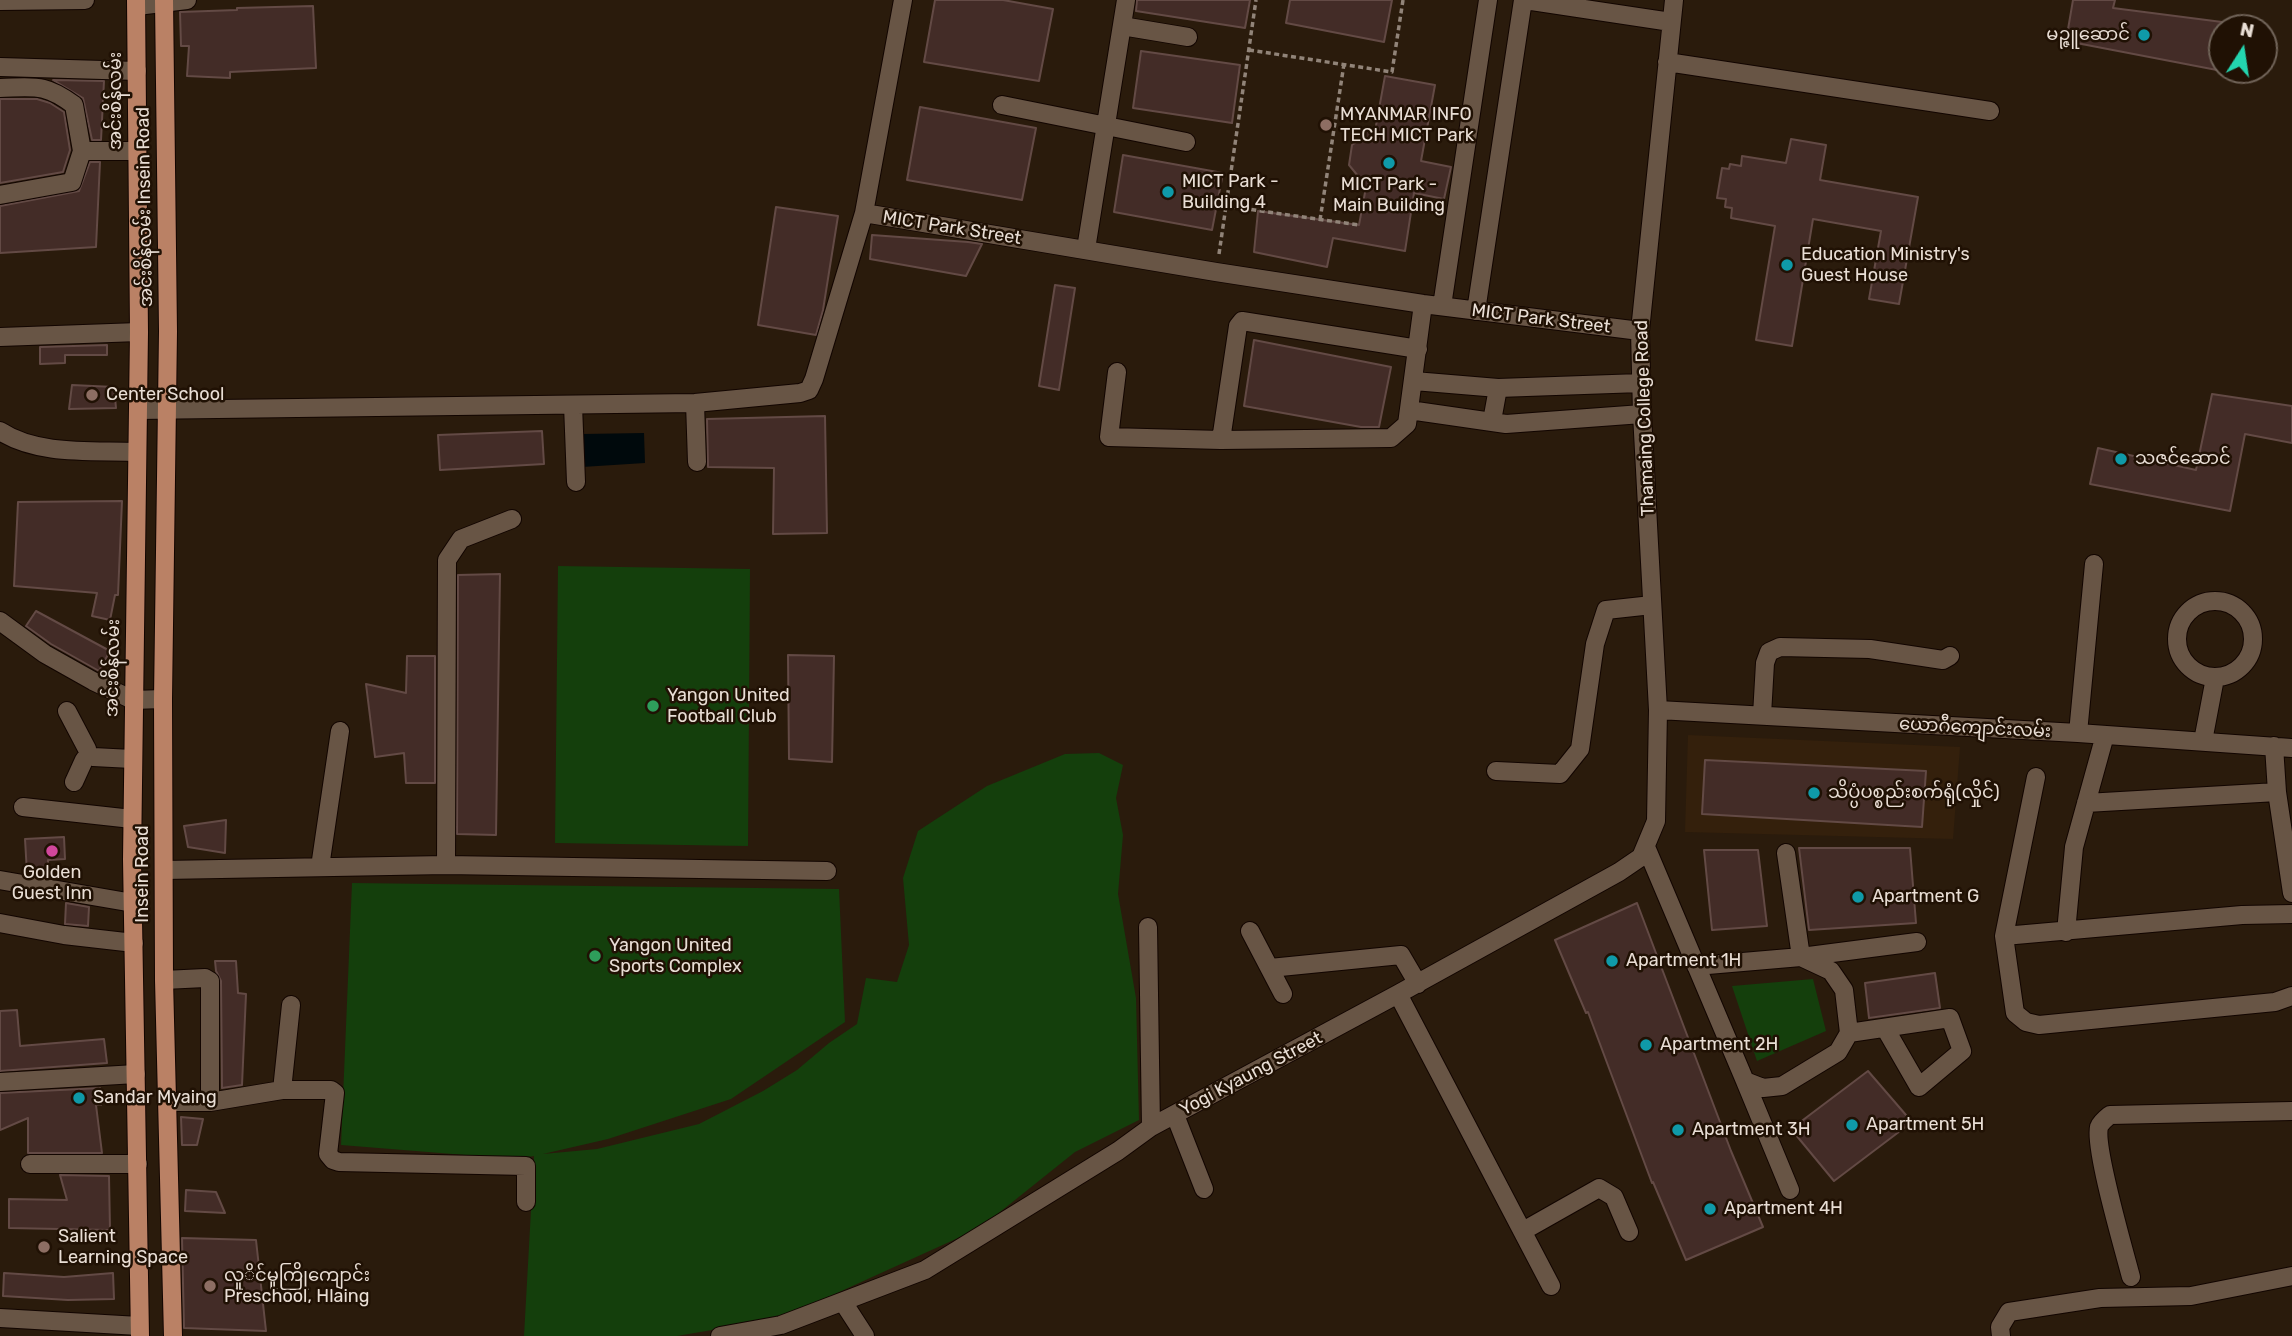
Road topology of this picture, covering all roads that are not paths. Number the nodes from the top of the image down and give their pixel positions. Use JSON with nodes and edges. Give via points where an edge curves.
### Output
{"nodes":[{"id":1,"x":85,"y":0,"type":"edge"},
{"id":2,"x":187,"y":0,"type":"edge"},
{"id":3,"x":903,"y":0,"type":"edge"},
{"id":4,"x":1488,"y":0,"type":"edge"},
{"id":5,"x":1524,"y":0,"type":"edge"},
{"id":6,"x":1674,"y":0,"type":"edge"},
{"id":7,"x":4,"y":1,"type":"edge"},
{"id":8,"x":1121,"y":1,"type":"edge"},
{"id":9,"x":164,"y":2,"type":"edge"},
{"id":10,"x":136,"y":3,"type":"edge"},
{"id":11,"x":1590,"y":5,"type":"edge"},
{"id":12,"x":1671,"y":22,"type":"junction"},
{"id":13,"x":1122,"y":26,"type":"junction"},
{"id":14,"x":1188,"y":37,"type":"dead end"},
{"id":15,"x":1667,"y":62,"type":"junction"},
{"id":16,"x":0,"y":67,"type":"edge"},
{"id":17,"x":137,"y":71,"type":"junction"},
{"id":18,"x":0,"y":88,"type":"edge"},
{"id":19,"x":1002,"y":105,"type":"dead end"},
{"id":20,"x":1990,"y":111,"type":"dead end"},
{"id":21,"x":1107,"y":126,"type":"junction"},
{"id":22,"x":1186,"y":142,"type":"dead end"},
{"id":23,"x":82,"y":151,"type":"junction"},
{"id":24,"x":137,"y":151,"type":"junction"},
{"id":25,"x":0,"y":195,"type":"edge"},
{"id":26,"x":864,"y":213,"type":"junction"},
{"id":27,"x":1086,"y":250,"type":"junction"},
{"id":28,"x":1423,"y":304,"type":"junction"},
{"id":29,"x":1442,"y":306,"type":"junction"},
{"id":30,"x":1476,"y":311,"type":"junction"},
{"id":31,"x":1640,"y":331,"type":"junction"},
{"id":32,"x":139,"y":332,"type":"junction"},
{"id":33,"x":0,"y":337,"type":"edge"},
{"id":34,"x":1418,"y":349,"type":"junction"},
{"id":35,"x":1117,"y":372,"type":"dead end"},
{"id":36,"x":1414,"y":381,"type":"junction"},
{"id":37,"x":1641,"y":383,"type":"junction"},
{"id":38,"x":1497,"y":388,"type":"junction"},
{"id":39,"x":695,"y":403,"type":"junction"},
{"id":40,"x":573,"y":405,"type":"junction"},
{"id":41,"x":138,"y":410,"type":"junction"},
{"id":42,"x":1409,"y":410,"type":"junction"},
{"id":43,"x":166,"y":411,"type":"junction"},
{"id":44,"x":1642,"y":414,"type":"junction"},
{"id":45,"x":1492,"y":422,"type":"junction"},
{"id":46,"x":0,"y":431,"type":"edge"},
{"id":47,"x":1221,"y":440,"type":"junction"},
{"id":48,"x":137,"y":452,"type":"junction"},
{"id":49,"x":697,"y":462,"type":"dead end"},
{"id":50,"x":576,"y":482,"type":"dead end"},
{"id":51,"x":165,"y":510,"type":"junction"},
{"id":52,"x":136,"y":511,"type":"junction"},
{"id":53,"x":512,"y":519,"type":"dead end"},
{"id":54,"x":2094,"y":564,"type":"dead end"},
{"id":55,"x":1652,"y":605,"type":"junction"},
{"id":56,"x":0,"y":621,"type":"edge"},
{"id":57,"x":1950,"y":656,"type":"dead end"},
{"id":58,"x":2215,"y":678,"type":"junction"},
{"id":59,"x":163,"y":699,"type":"junction"},
{"id":60,"x":134,"y":700,"type":"junction"},
{"id":61,"x":1658,"y":710,"type":"junction"},
{"id":62,"x":67,"y":711,"type":"dead end"},
{"id":63,"x":1762,"y":715,"type":"junction"},
{"id":64,"x":340,"y":731,"type":"dead end"},
{"id":65,"x":2078,"y":733,"type":"junction"},
{"id":66,"x":2105,"y":735,"type":"junction"},
{"id":67,"x":2203,"y":741,"type":"junction"},
{"id":68,"x":2283,"y":747,"type":"edge"},
{"id":69,"x":88,"y":755,"type":"junction"},
{"id":70,"x":132,"y":759,"type":"junction"},
{"id":71,"x":1496,"y":771,"type":"dead end"},
{"id":72,"x":2036,"y":777,"type":"dead end"},
{"id":73,"x":74,"y":782,"type":"dead end"},
{"id":74,"x":2277,"y":792,"type":"junction"},
{"id":75,"x":2086,"y":803,"type":"junction"},
{"id":76,"x":23,"y":807,"type":"dead end"},
{"id":77,"x":132,"y":819,"type":"junction"},
{"id":78,"x":1646,"y":846,"type":"junction"},
{"id":79,"x":1786,"y":853,"type":"dead end"},
{"id":80,"x":132,"y":859,"type":"junction"},
{"id":81,"x":164,"y":864,"type":"junction"},
{"id":82,"x":446,"y":865,"type":"junction"},
{"id":83,"x":320,"y":867,"type":"junction"},
{"id":84,"x":827,"y":871,"type":"dead end"},
{"id":85,"x":0,"y":880,"type":"edge"},
{"id":86,"x":2292,"y":893,"type":"edge"},
{"id":87,"x":133,"y":903,"type":"junction"},
{"id":88,"x":2292,"y":914,"type":"edge"},
{"id":89,"x":0,"y":923,"type":"edge"},
{"id":90,"x":1148,"y":927,"type":"dead end"},
{"id":91,"x":164,"y":931,"type":"junction"},
{"id":92,"x":1250,"y":931,"type":"dead end"},
{"id":93,"x":2066,"y":932,"type":"junction"},
{"id":94,"x":2004,"y":936,"type":"junction"},
{"id":95,"x":134,"y":937,"type":"junction"},
{"id":96,"x":1917,"y":942,"type":"dead end"},
{"id":97,"x":1801,"y":957,"type":"junction"},
{"id":98,"x":1696,"y":966,"type":"junction"},
{"id":99,"x":1270,"y":968,"type":"junction"},
{"id":100,"x":164,"y":980,"type":"junction"},
{"id":101,"x":1418,"y":984,"type":"junction"},
{"id":102,"x":1283,"y":994,"type":"dead end"},
{"id":103,"x":1398,"y":994,"type":"junction"},
{"id":104,"x":2292,"y":996,"type":"edge"},
{"id":105,"x":290,"y":1005,"type":"dead end"},
{"id":106,"x":1885,"y":1028,"type":"junction"},
{"id":107,"x":1849,"y":1033,"type":"junction"},
{"id":108,"x":136,"y":1080,"type":"junction"},
{"id":109,"x":0,"y":1082,"type":"edge"},
{"id":110,"x":1745,"y":1082,"type":"junction"},
{"id":111,"x":282,"y":1090,"type":"junction"},
{"id":112,"x":168,"y":1094,"type":"junction"},
{"id":113,"x":210,"y":1102,"type":"junction"},
{"id":114,"x":2292,"y":1111,"type":"edge"},
{"id":115,"x":1175,"y":1115,"type":"junction"},
{"id":116,"x":1151,"y":1127,"type":"junction"},
{"id":117,"x":30,"y":1164,"type":"dead end"},
{"id":118,"x":138,"y":1164,"type":"junction"},
{"id":119,"x":1204,"y":1189,"type":"dead end"},
{"id":120,"x":1790,"y":1190,"type":"dead end"},
{"id":121,"x":526,"y":1202,"type":"dead end"},
{"id":122,"x":1523,"y":1231,"type":"junction"},
{"id":123,"x":1629,"y":1232,"type":"dead end"},
{"id":124,"x":2292,"y":1276,"type":"edge"},
{"id":125,"x":2131,"y":1277,"type":"dead end"},
{"id":126,"x":1551,"y":1286,"type":"dead end"},
{"id":127,"x":843,"y":1302,"type":"junction"},
{"id":128,"x":0,"y":1318,"type":"edge"},
{"id":129,"x":139,"y":1331,"type":"edge"},
{"id":130,"x":173,"y":1336,"type":"edge"},
{"id":131,"x":720,"y":1336,"type":"edge"},
{"id":132,"x":865,"y":1336,"type":"edge"},
{"id":133,"x":2001,"y":1336,"type":"edge"}],
"edges":[{"from":1,"to":7,"type":"street"},
{"from":2,"to":9,"type":"street"},
{"from":3,"to":26,"type":"street"},
{"from":4,"to":29,"type":"street"},
{"from":5,"to":11,"type":"street"},
{"from":5,"to":30,"type":"street"},
{"from":6,"to":12,"type":"street","name":"Thamaing College Road"},
{"from":8,"to":13,"type":"street"},
{"from":9,"to":10,"type":"street"},
{"from":9,"to":43,"type":"main road","name":"အင်းစိန်လမ်း Insein Road"},
{"from":10,"to":17,"type":"main road","name":"အင်းစိန်လမ်း"},
{"from":11,"to":12,"type":"street"},
{"from":12,"to":15,"type":"street","name":"Thamaing College Road"},
{"from":13,"to":14,"type":"street"},
{"from":13,"to":21,"type":"street"},
{"from":15,"to":20,"type":"street"},
{"from":15,"to":31,"type":"street","name":"Thamaing College Road"},
{"from":16,"to":17,"type":"street"},
{"from":17,"to":24,"type":"main road","name":"အင်းစိန်လမ်း"},
{"from":18,"to":23,"type":"street","via":[[42,87],[74,105]]},
{"from":19,"to":21,"type":"street"},
{"from":21,"to":22,"type":"street"},
{"from":21,"to":27,"type":"street"},
{"from":23,"to":24,"type":"street"},
{"from":23,"to":25,"type":"street","via":[[72,183]]},
{"from":24,"to":32,"type":"main road","name":"အင်းစိန်လမ်း"},
{"from":26,"to":27,"type":"street","name":"MICT Park Street"},
{"from":26,"to":39,"type":"street","name":"MICT Park Street","via":[[809,390]]},
{"from":27,"to":28,"type":"street","name":"MICT Park Street"},
{"from":28,"to":29,"type":"street","name":"MICT Park Street"},
{"from":28,"to":34,"type":"street"},
{"from":29,"to":30,"type":"street","name":"MICT Park Street"},
{"from":30,"to":31,"type":"street","name":"MICT Park Street"},
{"from":31,"to":37,"type":"street","name":"Thamaing College Road"},
{"from":32,"to":33,"type":"street"},
{"from":32,"to":41,"type":"main road","name":"အင်းစိန်လမ်း"},
{"from":34,"to":36,"type":"street"},
{"from":34,"to":47,"type":"street","via":[[1242,321]]},
{"from":35,"to":47,"type":"street","via":[[1109,437]]},
{"from":36,"to":38,"type":"street"},
{"from":36,"to":42,"type":"street"},
{"from":37,"to":38,"type":"street"},
{"from":37,"to":44,"type":"street","name":"Thamaing College Road"},
{"from":38,"to":45,"type":"street"},
{"from":39,"to":40,"type":"street"},
{"from":39,"to":49,"type":"street"},
{"from":40,"to":43,"type":"street"},
{"from":40,"to":50,"type":"street"},
{"from":41,"to":43,"type":"street"},
{"from":41,"to":48,"type":"main road","name":"အင်းစိန်လမ်း"},
{"from":42,"to":45,"type":"street"},
{"from":42,"to":47,"type":"street","via":[[1407,424],[1391,438]]},
{"from":43,"to":51,"type":"main road","name":"Insein Road"},
{"from":44,"to":45,"type":"street"},
{"from":44,"to":55,"type":"street","name":"Thamaing College Road"},
{"from":46,"to":48,"type":"street","via":[[36,445]]},
{"from":48,"to":52,"type":"main road","name":"အင်းစိန်လမ်း"},
{"from":51,"to":52,"type":"main road"},
{"from":51,"to":59,"type":"main road","name":"Insein Road"},
{"from":52,"to":60,"type":"main road","name":"အင်းစိန်လမ်း"},
{"from":53,"to":82,"type":"street","via":[[461,539],[447,560]]},
{"from":54,"to":65,"type":"street"},
{"from":55,"to":61,"type":"street","name":"Thamaing College Road"},
{"from":55,"to":71,"type":"street","via":[[1606,610],[1595,644],[1580,749],[1560,774]]},
{"from":56,"to":60,"type":"street","via":[[45,653]]},
{"from":57,"to":63,"type":"street","via":[[1943,660],[1870,649],[1780,647],[1769,652],[1765,663]]},
{"from":58,"to":58,"type":"street","via":[[2233,673],[2247,661],[2253,644],[2246,618],[2224,602],[2206,602],[2189,611],[2179,626],[2177,644],[2183,661],[2197,673]]},
{"from":58,"to":67,"type":"street"},
{"from":59,"to":60,"type":"street"},
{"from":59,"to":81,"type":"main road","name":"Insein Road"},
{"from":60,"to":70,"type":"main road","name":"အင်းစိန်လမ်း"},
{"from":61,"to":63,"type":"street","name":"ယောဂီကျောင်းလမ်း"},
{"from":61,"to":78,"type":"street","name":"Yogi Kyaung Street","via":[[1656,821]]},
{"from":62,"to":69,"type":"street"},
{"from":63,"to":65,"type":"street","name":"ယောဂီကျောင်းလမ်း"},
{"from":64,"to":83,"type":"street"},
{"from":65,"to":66,"type":"street","name":"ယောဂီကျောင်းလမ်း"},
{"from":66,"to":67,"type":"street","name":"ယောဂီကျောင်းလမ်း"},
{"from":66,"to":75,"type":"street"},
{"from":67,"to":68,"type":"street","name":"ယောဂီကျောင်းလမ်း"},
{"from":68,"to":74,"type":"street"},
{"from":69,"to":70,"type":"street"},
{"from":69,"to":73,"type":"street"},
{"from":70,"to":77,"type":"main road","name":"အင်းစိန်လမ်း"},
{"from":72,"to":94,"type":"street"},
{"from":74,"to":75,"type":"street"},
{"from":74,"to":86,"type":"street"},
{"from":75,"to":93,"type":"street","via":[[2074,847]]},
{"from":76,"to":77,"type":"street"},
{"from":77,"to":80,"type":"main road","name":"အင်းစိန်လမ်း"},
{"from":78,"to":98,"type":"street"},
{"from":78,"to":101,"type":"street","name":"Yogi Kyaung Street","via":[[1642,857],[1619,872]]},
{"from":79,"to":97,"type":"street"},
{"from":80,"to":81,"type":"main road"},
{"from":80,"to":87,"type":"main road","name":"အင်းစိန်လမ်း"},
{"from":81,"to":83,"type":"street"},
{"from":81,"to":91,"type":"main road","name":"Insein Road"},
{"from":82,"to":83,"type":"street"},
{"from":82,"to":84,"type":"street"},
{"from":85,"to":87,"type":"street"},
{"from":87,"to":95,"type":"main road","name":"အင်းစိန်လမ်း"},
{"from":88,"to":93,"type":"street"},
{"from":89,"to":95,"type":"street","via":[[64,935]]},
{"from":90,"to":116,"type":"street"},
{"from":91,"to":95,"type":"main road"},
{"from":91,"to":100,"type":"main road","name":"Insein Road"},
{"from":92,"to":99,"type":"street"},
{"from":93,"to":94,"type":"street"},
{"from":94,"to":104,"type":"street","via":[[2015,1013],[2039,1025],[2275,1002]]},
{"from":95,"to":108,"type":"main road","name":"အင်းစိန်လမ်း"},
{"from":96,"to":97,"type":"street"},
{"from":97,"to":98,"type":"street"},
{"from":97,"to":107,"type":"street","via":[[1831,971],[1844,990]]},
{"from":98,"to":110,"type":"street"},
{"from":99,"to":101,"type":"street","via":[[1401,955]]},
{"from":99,"to":102,"type":"street"},
{"from":100,"to":112,"type":"main road","name":"Insein Road"},
{"from":100,"to":113,"type":"street","via":[[210,981]]},
{"from":101,"to":103,"type":"street","name":"Yogi Kyaung Street"},
{"from":103,"to":115,"type":"street","name":"Yogi Kyaung Street"},
{"from":103,"to":122,"type":"street"},
{"from":105,"to":111,"type":"street"},
{"from":106,"to":106,"type":"street","via":[[1950,1018],[1962,1051],[1919,1087]]},
{"from":106,"to":107,"type":"street"},
{"from":107,"to":110,"type":"street","via":[[1838,1052],[1782,1086],[1763,1088]]},
{"from":108,"to":109,"type":"street"},
{"from":108,"to":112,"type":"main road"},
{"from":108,"to":118,"type":"main road","name":"အင်းစိန်လမ်း"},
{"from":110,"to":120,"type":"street"},
{"from":111,"to":113,"type":"street"},
{"from":111,"to":121,"type":"street","via":[[335,1093],[328,1154],[333,1160],[526,1166]]},
{"from":112,"to":113,"type":"street"},
{"from":112,"to":130,"type":"main road","name":"Insein Road"},
{"from":114,"to":125,"type":"street","via":[[2110,1115],[2100,1124],[2103,1162]]},
{"from":115,"to":116,"type":"street","name":"Yogi Kyaung Street"},
{"from":115,"to":119,"type":"street"},
{"from":116,"to":127,"type":"street","name":"Yogi Kyaung Street","via":[[925,1270]]},
{"from":117,"to":118,"type":"street"},
{"from":118,"to":129,"type":"main road","name":"အင်းစိန်လမ်း"},
{"from":122,"to":123,"type":"street","via":[[1599,1188],[1614,1197]]},
{"from":122,"to":126,"type":"street"},
{"from":124,"to":133,"type":"street","via":[[2191,1296],[2100,1298],[2009,1311],[2000,1327]]},
{"from":127,"to":131,"type":"street","name":"Yogi Kyaung Street","via":[[781,1325]]},
{"from":127,"to":132,"type":"street"},
{"from":128,"to":129,"type":"street"}]}
